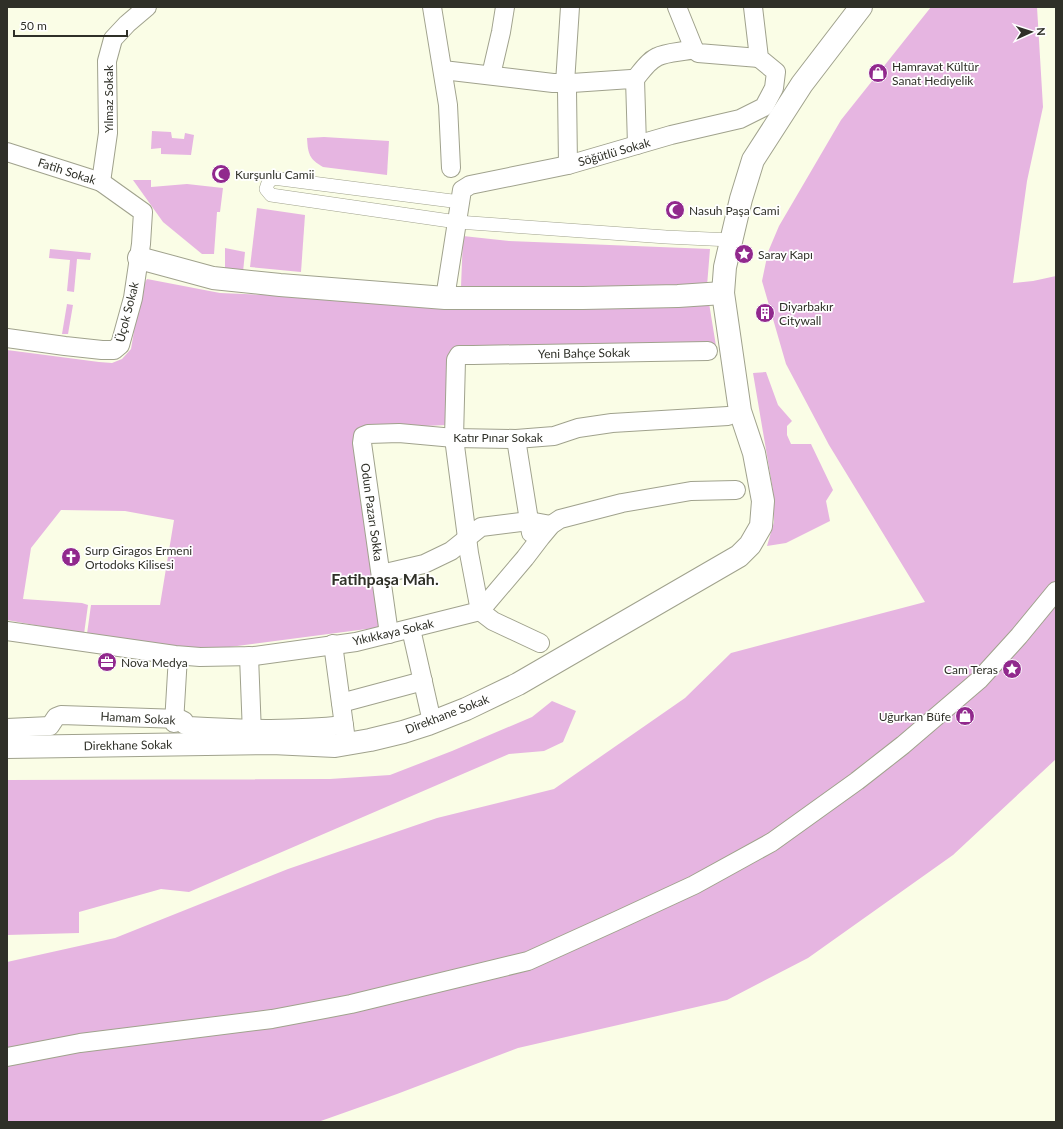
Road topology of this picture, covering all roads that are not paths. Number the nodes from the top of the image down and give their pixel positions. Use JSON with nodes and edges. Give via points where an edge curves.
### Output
{"nodes":[{"id":1,"x":147,"y":7,"type":"edge"},
{"id":2,"x":432,"y":7,"type":"edge"},
{"id":3,"x":505,"y":7,"type":"edge"},
{"id":4,"x":570,"y":7,"type":"edge"},
{"id":5,"x":677,"y":7,"type":"edge"},
{"id":6,"x":753,"y":7,"type":"edge"},
{"id":7,"x":861,"y":7,"type":"edge"},
{"id":8,"x":694,"y":49,"type":"junction"},
{"id":9,"x":759,"y":58,"type":"junction"},
{"id":10,"x":443,"y":70,"type":"junction"},
{"id":11,"x":491,"y":75,"type":"junction"},
{"id":12,"x":635,"y":79,"type":"junction"},
{"id":13,"x":565,"y":83,"type":"junction"},
{"id":14,"x":637,"y":145,"type":"junction"},
{"id":15,"x":7,"y":152,"type":"edge"},
{"id":16,"x":568,"y":165,"type":"junction"},
{"id":17,"x":451,"y":168,"type":"dead end"},
{"id":18,"x":101,"y":182,"type":"junction"},
{"id":19,"x":461,"y":196,"type":"junction"},
{"id":20,"x":144,"y":212,"type":"joint"},
{"id":21,"x":457,"y":222,"type":"junction"},
{"id":22,"x":731,"y":240,"type":"junction"},
{"id":23,"x":139,"y":258,"type":"junction"},
{"id":24,"x":723,"y":293,"type":"junction"},
{"id":25,"x":445,"y":298,"type":"junction"},
{"id":26,"x":7,"y":338,"type":"edge"},
{"id":27,"x":708,"y":351,"type":"dead end"},
{"id":28,"x":728,"y":416,"type":"dead end"},
{"id":29,"x":363,"y":436,"type":"joint"},
{"id":30,"x":454,"y":438,"type":"junction"},
{"id":31,"x":516,"y":439,"type":"junction"},
{"id":32,"x":736,"y":490,"type":"dead end"},
{"id":33,"x":529,"y":521,"type":"junction"},
{"id":34,"x":551,"y":526,"type":"junction"},
{"id":35,"x":467,"y":538,"type":"junction"},
{"id":36,"x":534,"y":546,"type":"junction"},
{"id":37,"x":381,"y":574,"type":"junction"},
{"id":38,"x":1056,"y":591,"type":"edge"},
{"id":39,"x":480,"y":611,"type":"junction"},
{"id":40,"x":411,"y":629,"type":"junction"},
{"id":41,"x":7,"y":631,"type":"edge"},
{"id":42,"x":388,"y":634,"type":"junction"},
{"id":43,"x":540,"y":643,"type":"dead end"},
{"id":44,"x":333,"y":644,"type":"junction"},
{"id":45,"x":178,"y":656,"type":"junction"},
{"id":46,"x":249,"y":656,"type":"junction"},
{"id":47,"x":423,"y":681,"type":"junction"},
{"id":48,"x":341,"y":703,"type":"junction"},
{"id":49,"x":430,"y":713,"type":"dead end"},
{"id":50,"x":174,"y":721,"type":"junction"},
{"id":51,"x":7,"y":728,"type":"edge"},
{"id":52,"x":252,"y":732,"type":"junction"},
{"id":53,"x":7,"y":747,"type":"edge"},
{"id":54,"x":7,"y":1057,"type":"edge"}],
"edges":[{"from":1,"to":18,"type":"street","name":"Yılmaz Sokak","via":[[113,39],[107,61],[108,133]]},
{"from":2,"to":10,"type":"street"},
{"from":3,"to":11,"type":"street","via":[[502,32]]},
{"from":4,"to":13,"type":"street"},
{"from":5,"to":8,"type":"street"},
{"from":6,"to":9,"type":"street"},
{"from":7,"to":22,"type":"street","name":"Direkhane Sokak","via":[[802,84],[752,160]]},
{"from":8,"to":9,"type":"street","via":[[698,53],[709,55]]},
{"from":8,"to":12,"type":"street","via":[[656,57]]},
{"from":9,"to":14,"type":"street","name":"Söğütlü Sokak","via":[[776,72],[774,88],[764,108],[740,119]]},
{"from":10,"to":11,"type":"street"},
{"from":10,"to":17,"type":"street","via":[[448,104]]},
{"from":11,"to":13,"type":"street"},
{"from":12,"to":13,"type":"street"},
{"from":12,"to":14,"type":"street"},
{"from":13,"to":16,"type":"street"},
{"from":14,"to":16,"type":"street","name":"Söğütlü Sokak"},
{"from":15,"to":18,"type":"street","name":"Fatih Sokak"},
{"from":16,"to":19,"type":"street","name":"Söğütlü Sokak","via":[[470,185]]},
{"from":18,"to":20,"type":"street","name":"Fatih Sokak"},
{"from":19,"to":21,"type":"street"},
{"from":19,"to":21,"type":"street","via":[[273,178],[266,190],[270,195]]},
{"from":20,"to":23,"type":"street","name":"Üçok Sokak"},
{"from":21,"to":22,"type":"street"},
{"from":21,"to":25,"type":"street"},
{"from":22,"to":24,"type":"street","name":"Direkhane Sokak"},
{"from":23,"to":25,"type":"street","via":[[212,278]]},
{"from":23,"to":26,"type":"street","name":"Üçok Sokak","via":[[133,298],[120,345],[114,350]]},
{"from":24,"to":25,"type":"street","via":[[591,298]]},
{"from":24,"to":53,"type":"street","name":"Direkhane Sokak","via":[[740,411],[754,453],[763,501],[761,526],[750,545],[739,556],[518,684],[466,709],[403,732],[335,746],[272,743]]},
{"from":27,"to":30,"type":"street","name":"Yeni Bahçe Sokak","via":[[459,355],[454,372]]},
{"from":28,"to":31,"type":"street","name":"Katır Pınar Sokak","via":[[612,423],[578,428],[554,436]]},
{"from":29,"to":30,"type":"street","name":"Katır Pınar Sokak","via":[[399,433]]},
{"from":29,"to":37,"type":"street","name":"Odun Pazarı Sokka"},
{"from":30,"to":31,"type":"street","name":"Katır Pınar Sokak"},
{"from":30,"to":35,"type":"street"},
{"from":31,"to":33,"type":"street"},
{"from":32,"to":34,"type":"street","via":[[691,491],[622,503],[560,519]]},
{"from":33,"to":34,"type":"street"},
{"from":33,"to":35,"type":"street","via":[[482,527]]},
{"from":33,"to":36,"type":"street"},
{"from":34,"to":36,"type":"street"},
{"from":35,"to":37,"type":"street","via":[[451,551],[424,564]]},
{"from":35,"to":39,"type":"street"},
{"from":36,"to":39,"type":"street"},
{"from":37,"to":42,"type":"street","name":"Odun Pazarı Sokka"},
{"from":38,"to":54,"type":"street","via":[[979,680],[857,781],[772,842],[694,884],[528,961],[351,1004],[272,1019],[80,1043]]},
{"from":39,"to":40,"type":"street","name":"Yıkıkkaya Sokak"},
{"from":39,"to":43,"type":"street","via":[[493,621]]},
{"from":40,"to":42,"type":"street","name":"Yıkıkkaya Sokak"},
{"from":40,"to":47,"type":"street"},
{"from":41,"to":45,"type":"street","name":"Yıkıkkaya Sokak"},
{"from":42,"to":44,"type":"street","name":"Yıkıkkaya Sokak","via":[[356,642]]},
{"from":44,"to":46,"type":"street","name":"Yıkıkkaya Sokak"},
{"from":44,"to":48,"type":"street"},
{"from":45,"to":46,"type":"street","name":"Yıkıkkaya Sokak"},
{"from":45,"to":50,"type":"street"},
{"from":46,"to":52,"type":"street"},
{"from":47,"to":48,"type":"street"},
{"from":47,"to":49,"type":"street"},
{"from":48,"to":52,"type":"street","name":"Hamam Sokak","via":[[344,729],[329,726]]},
{"from":50,"to":51,"type":"street","name":"Hamam Sokak","via":[[62,715],[56,717],[50,726]]},
{"from":50,"to":52,"type":"street","name":"Hamam Sokak","via":[[184,721],[188,726]]}]}
